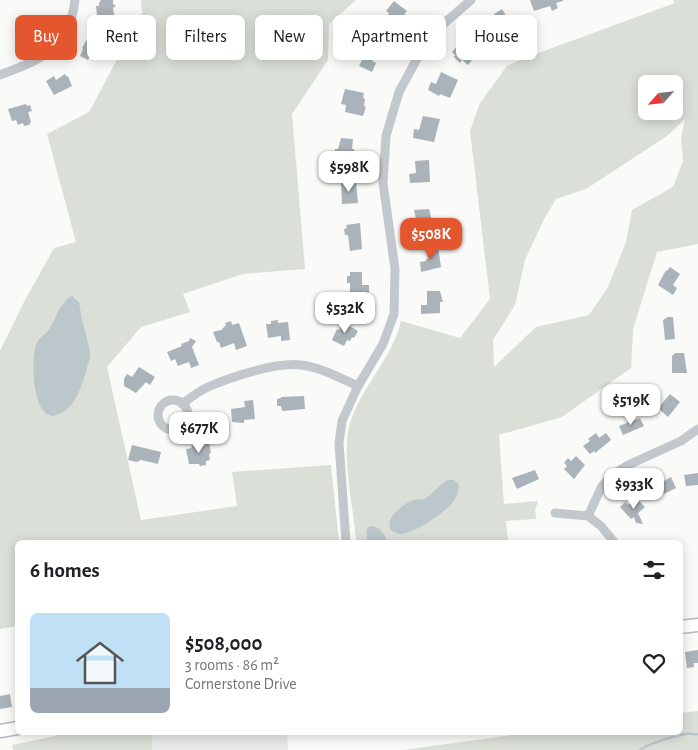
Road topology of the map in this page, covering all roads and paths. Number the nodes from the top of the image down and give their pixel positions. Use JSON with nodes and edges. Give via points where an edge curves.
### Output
{"nodes":[{"id":1,"x":75,"y":0,"type":"edge"},
{"id":2,"x":471,"y":0,"type":"edge"},
{"id":3,"x":0,"y":75,"type":"edge"},
{"id":4,"x":358,"y":386,"type":"junction"},
{"id":5,"x":182,"y":404,"type":"dead end"},
{"id":6,"x":698,"y":429,"type":"edge"},
{"id":7,"x":555,"y":513,"type":"dead end"},
{"id":8,"x":588,"y":516,"type":"junction"},
{"id":9,"x":346,"y":540,"type":"edge"},
{"id":10,"x":612,"y":540,"type":"edge"},
{"id":11,"x":698,"y":625,"type":"edge"},
{"id":12,"x":683,"y":627,"type":"edge"},
{"id":13,"x":15,"y":728,"type":"edge"},
{"id":14,"x":0,"y":731,"type":"edge"}],
"edges":[{"from":1,"to":3,"type":"street","via":[[64,39],[47,55]]},
{"from":2,"to":4,"type":"street","via":[[441,26],[419,55],[399,92],[386,136],[383,183],[395,269],[394,314],[383,344]]},
{"from":4,"to":5,"type":"street","via":[[301,365],[278,366],[206,387]]},
{"from":4,"to":9,"type":"street","via":[[342,421],[339,443]]},
{"from":6,"to":8,"type":"street","via":[[611,476],[602,486]]},
{"from":7,"to":8,"type":"street"},
{"from":8,"to":10,"type":"street"},
{"from":11,"to":12,"type":"main road"},
{"from":13,"to":14,"type":"main road"}]}
